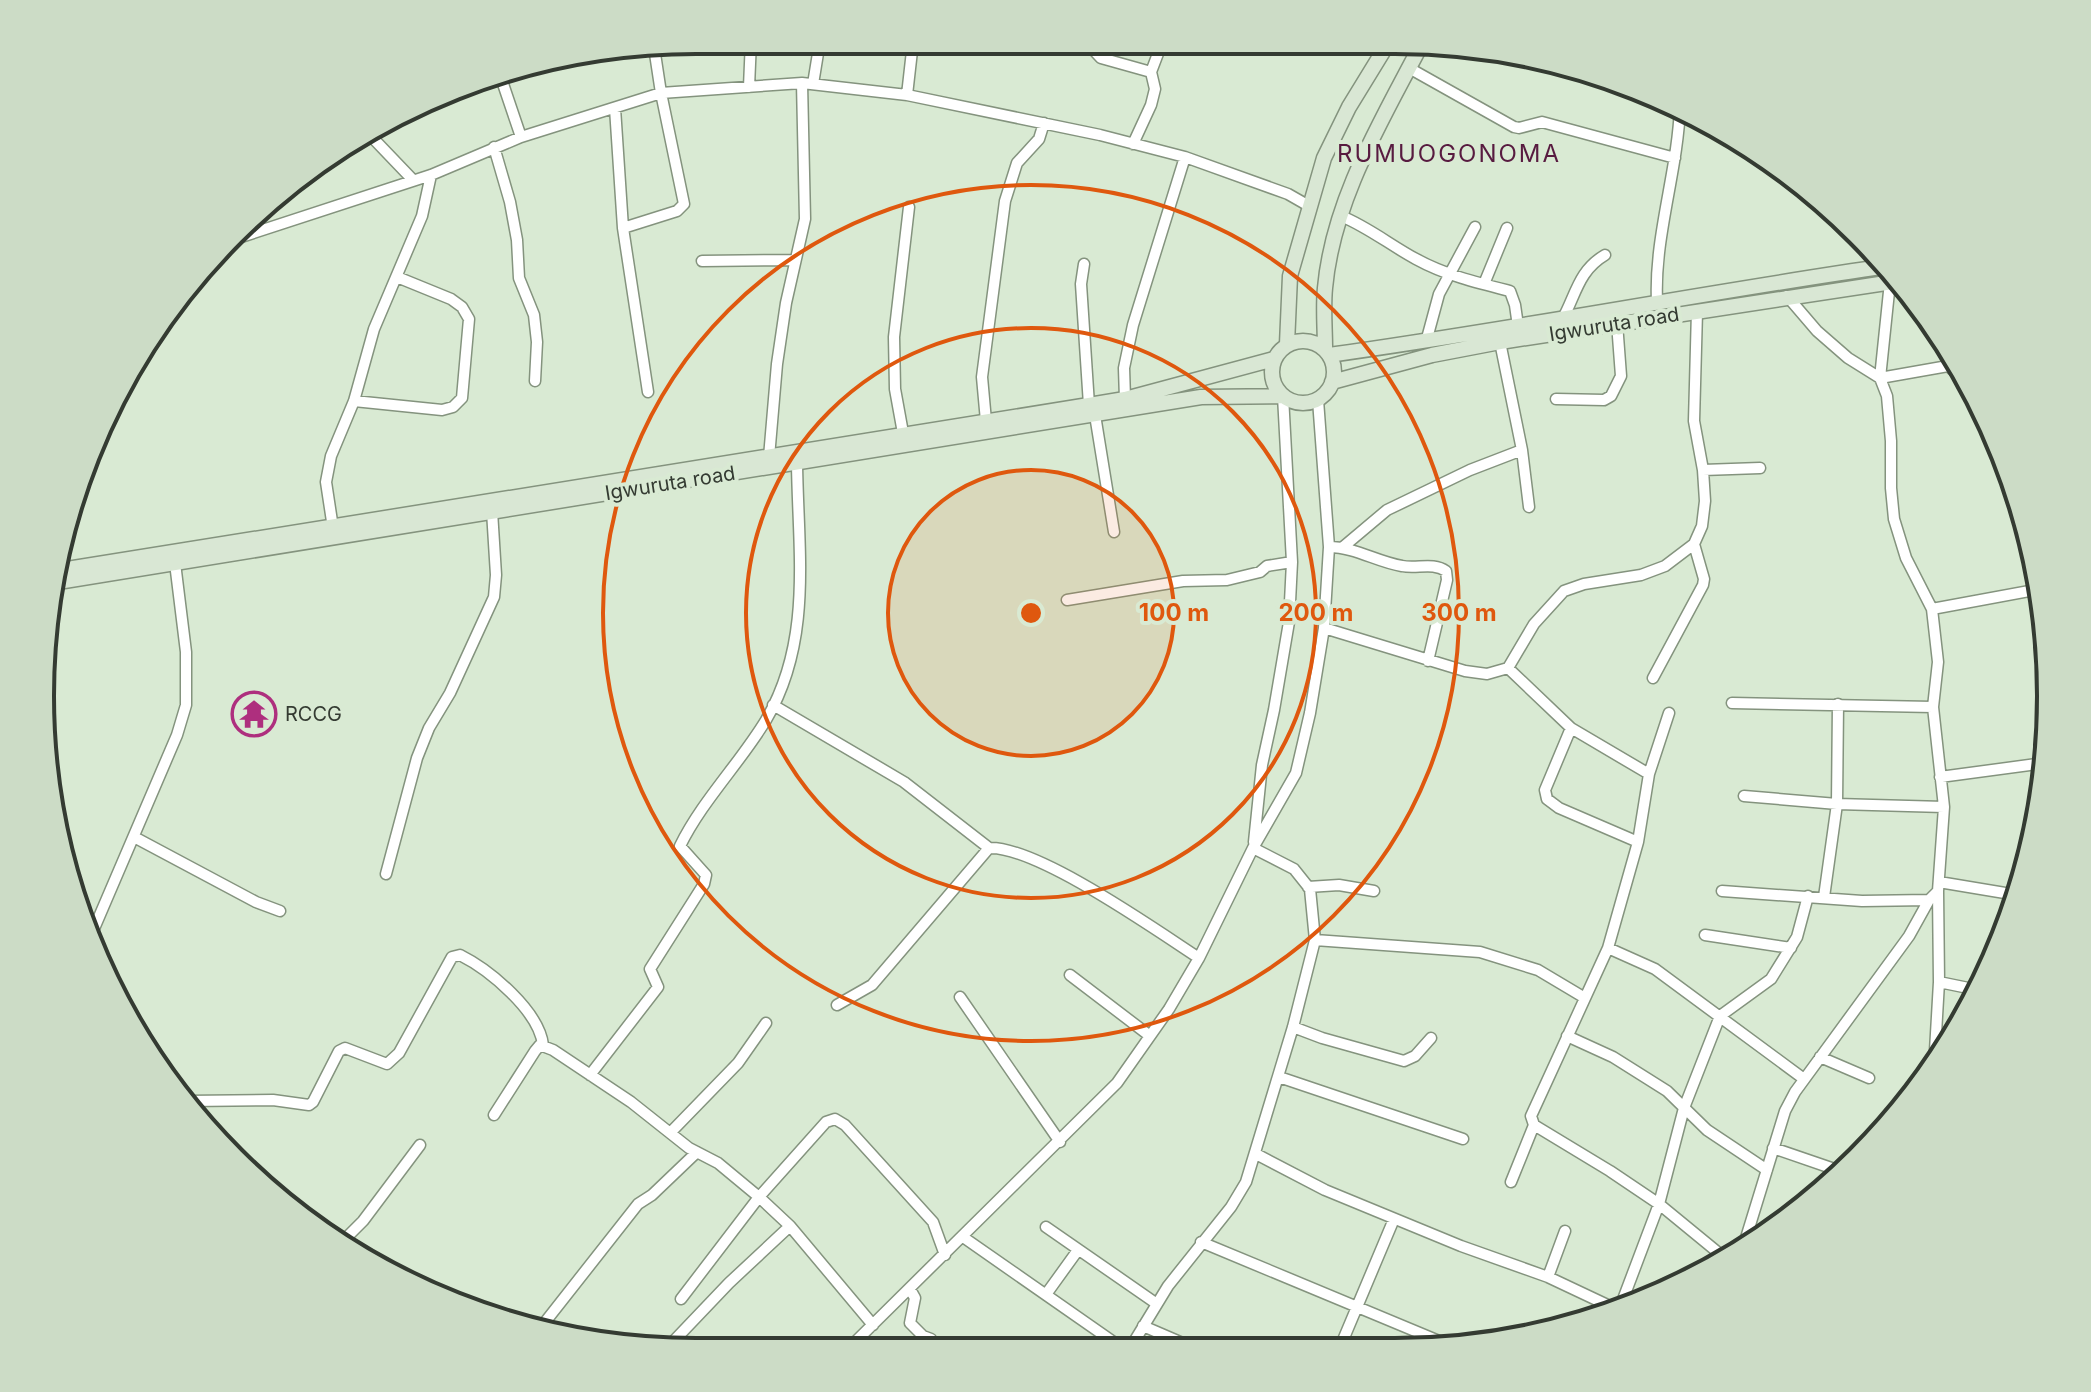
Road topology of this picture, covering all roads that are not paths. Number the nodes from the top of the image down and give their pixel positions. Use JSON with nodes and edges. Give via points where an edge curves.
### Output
{"nodes":[{"id":1,"x":750,"y":54,"type":"edge"},
{"id":2,"x":816,"y":54,"type":"edge"},
{"id":3,"x":912,"y":54,"type":"edge"},
{"id":4,"x":1097,"y":54,"type":"edge"},
{"id":5,"x":1158,"y":54,"type":"edge"},
{"id":6,"x":1381,"y":54,"type":"edge"},
{"id":7,"x":655,"y":55,"type":"edge"},
{"id":8,"x":1416,"y":55,"type":"edge"},
{"id":9,"x":1409,"y":68,"type":"junction"},
{"id":10,"x":1151,"y":72,"type":"junction"},
{"id":11,"x":808,"y":83,"type":"junction"},
{"id":12,"x":503,"y":84,"type":"edge"},
{"id":13,"x":749,"y":87,"type":"junction"},
{"id":14,"x":661,"y":93,"type":"junction"},
{"id":15,"x":907,"y":95,"type":"junction"},
{"id":16,"x":615,"y":108,"type":"junction"},
{"id":17,"x":1679,"y":120,"type":"edge"},
{"id":18,"x":1044,"y":123,"type":"junction"},
{"id":19,"x":521,"y":137,"type":"junction"},
{"id":20,"x":375,"y":140,"type":"edge"},
{"id":21,"x":1133,"y":144,"type":"junction"},
{"id":22,"x":494,"y":147,"type":"junction"},
{"id":23,"x":1185,"y":157,"type":"junction"},
{"id":24,"x":1675,"y":158,"type":"junction"},
{"id":25,"x":431,"y":175,"type":"junction"},
{"id":26,"x":413,"y":180,"type":"junction"},
{"id":27,"x":1309,"y":206,"type":"junction"},
{"id":28,"x":909,"y":207,"type":"dead end"},
{"id":29,"x":1341,"y":216,"type":"junction"},
{"id":30,"x":1475,"y":227,"type":"dead end"},
{"id":31,"x":623,"y":228,"type":"junction"},
{"id":32,"x":1507,"y":228,"type":"dead end"},
{"id":33,"x":251,"y":234,"type":"edge"},
{"id":34,"x":1605,"y":255,"type":"dead end"},
{"id":35,"x":794,"y":260,"type":"junction"},
{"id":36,"x":702,"y":261,"type":"dead end"},
{"id":37,"x":1084,"y":264,"type":"dead end"},
{"id":38,"x":1873,"y":268,"type":"edge"},
{"id":39,"x":1450,"y":273,"type":"junction"},
{"id":40,"x":397,"y":277,"type":"junction"},
{"id":41,"x":1885,"y":282,"type":"edge"},
{"id":42,"x":1484,"y":284,"type":"junction"},
{"id":43,"x":1893,"y":291,"type":"edge"},
{"id":44,"x":1787,"y":296,"type":"junction"},
{"id":45,"x":1657,"y":301,"type":"junction"},
{"id":46,"x":1697,"y":311,"type":"junction"},
{"id":47,"x":1562,"y":320,"type":"junction"},
{"id":48,"x":1617,"y":323,"type":"junction"},
{"id":49,"x":1518,"y":326,"type":"junction"},
{"id":50,"x":1426,"y":342,"type":"junction"},
{"id":51,"x":1500,"y":342,"type":"junction"},
{"id":52,"x":1287,"y":344,"type":"junction"},
{"id":53,"x":1327,"y":352,"type":"junction"},
{"id":54,"x":1274,"y":359,"type":"junction"},
{"id":55,"x":1946,"y":366,"type":"edge"},
{"id":56,"x":1880,"y":378,"type":"junction"},
{"id":57,"x":535,"y":381,"type":"dead end"},
{"id":58,"x":1332,"y":382,"type":"junction"},
{"id":59,"x":648,"y":392,"type":"dead end"},
{"id":60,"x":1283,"y":396,"type":"junction"},
{"id":61,"x":1125,"y":399,"type":"junction"},
{"id":62,"x":1556,"y":399,"type":"dead end"},
{"id":63,"x":1318,"y":400,"type":"junction"},
{"id":64,"x":354,"y":401,"type":"junction"},
{"id":65,"x":1092,"y":410,"type":"junction"},
{"id":66,"x":986,"y":421,"type":"junction"},
{"id":67,"x":903,"y":433,"type":"junction"},
{"id":68,"x":1522,"y":450,"type":"junction"},
{"id":69,"x":769,"y":457,"type":"junction"},
{"id":70,"x":797,"y":463,"type":"junction"},
{"id":71,"x":1760,"y":468,"type":"dead end"},
{"id":72,"x":1703,"y":470,"type":"junction"},
{"id":73,"x":1529,"y":507,"type":"dead end"},
{"id":74,"x":492,"y":511,"type":"junction"},
{"id":75,"x":333,"y":528,"type":"junction"},
{"id":76,"x":1114,"y":532,"type":"dead end"},
{"id":77,"x":1694,"y":544,"type":"junction"},
{"id":78,"x":1329,"y":547,"type":"junction"},
{"id":79,"x":1343,"y":547,"type":"junction"},
{"id":80,"x":1292,"y":562,"type":"junction"},
{"id":81,"x":175,"y":563,"type":"junction"},
{"id":82,"x":66,"y":569,"type":"edge"},
{"id":83,"x":64,"y":581,"type":"edge"},
{"id":84,"x":2028,"y":591,"type":"edge"},
{"id":85,"x":1067,"y":600,"type":"dead end"},
{"id":86,"x":1932,"y":609,"type":"junction"},
{"id":87,"x":1324,"y":628,"type":"junction"},
{"id":88,"x":1428,"y":661,"type":"junction"},
{"id":89,"x":1508,"y":668,"type":"junction"},
{"id":90,"x":1653,"y":678,"type":"dead end"},
{"id":91,"x":1732,"y":703,"type":"dead end"},
{"id":92,"x":1838,"y":704,"type":"junction"},
{"id":93,"x":773,"y":705,"type":"junction"},
{"id":94,"x":1933,"y":707,"type":"junction"},
{"id":95,"x":1669,"y":713,"type":"dead end"},
{"id":96,"x":1571,"y":728,"type":"junction"},
{"id":97,"x":2033,"y":764,"type":"edge"},
{"id":98,"x":1649,"y":774,"type":"junction"},
{"id":99,"x":1940,"y":777,"type":"junction"},
{"id":100,"x":1744,"y":796,"type":"dead end"},
{"id":101,"x":1837,"y":804,"type":"junction"},
{"id":102,"x":1944,"y":807,"type":"junction"},
{"id":103,"x":134,"y":837,"type":"junction"},
{"id":104,"x":1638,"y":842,"type":"junction"},
{"id":105,"x":989,"y":848,"type":"junction"},
{"id":106,"x":1253,"y":848,"type":"junction"},
{"id":107,"x":386,"y":874,"type":"dead end"},
{"id":108,"x":1938,"y":886,"type":"junction"},
{"id":109,"x":1308,"y":887,"type":"junction"},
{"id":110,"x":1374,"y":891,"type":"dead end"},
{"id":111,"x":1722,"y":891,"type":"dead end"},
{"id":112,"x":2005,"y":894,"type":"edge"},
{"id":113,"x":1808,"y":896,"type":"junction"},
{"id":114,"x":1824,"y":897,"type":"junction"},
{"id":115,"x":1929,"y":900,"type":"junction"},
{"id":116,"x":280,"y":911,"type":"dead end"},
{"id":117,"x":96,"y":924,"type":"edge"},
{"id":118,"x":1705,"y":935,"type":"dead end"},
{"id":119,"x":1315,"y":940,"type":"junction"},
{"id":120,"x":1608,"y":948,"type":"junction"},
{"id":121,"x":1791,"y":948,"type":"junction"},
{"id":122,"x":1199,"y":958,"type":"junction"},
{"id":123,"x":1070,"y":975,"type":"dead end"},
{"id":124,"x":1939,"y":982,"type":"junction"},
{"id":125,"x":1967,"y":988,"type":"edge"},
{"id":126,"x":960,"y":997,"type":"dead end"},
{"id":127,"x":1585,"y":998,"type":"junction"},
{"id":128,"x":837,"y":1005,"type":"dead end"},
{"id":129,"x":1720,"y":1016,"type":"junction"},
{"id":130,"x":766,"y":1023,"type":"dead end"},
{"id":131,"x":1293,"y":1027,"type":"junction"},
{"id":132,"x":1150,"y":1036,"type":"junction"},
{"id":133,"x":1567,"y":1036,"type":"junction"},
{"id":134,"x":1431,"y":1038,"type":"dead end"},
{"id":135,"x":1935,"y":1042,"type":"edge"},
{"id":136,"x":543,"y":1045,"type":"junction"},
{"id":137,"x":1820,"y":1057,"type":"junction"},
{"id":138,"x":590,"y":1075,"type":"junction"},
{"id":139,"x":1279,"y":1077,"type":"junction"},
{"id":140,"x":1869,"y":1078,"type":"dead end"},
{"id":141,"x":1804,"y":1079,"type":"junction"},
{"id":142,"x":198,"y":1101,"type":"edge"},
{"id":143,"x":1684,"y":1108,"type":"junction"},
{"id":144,"x":494,"y":1115,"type":"dead end"},
{"id":145,"x":1534,"y":1125,"type":"junction"},
{"id":146,"x":671,"y":1132,"type":"junction"},
{"id":147,"x":1463,"y":1139,"type":"dead end"},
{"id":148,"x":1060,"y":1142,"type":"junction"},
{"id":149,"x":420,"y":1145,"type":"dead end"},
{"id":150,"x":1773,"y":1148,"type":"junction"},
{"id":151,"x":697,"y":1152,"type":"junction"},
{"id":152,"x":1256,"y":1154,"type":"junction"},
{"id":153,"x":1830,"y":1168,"type":"edge"},
{"id":154,"x":1767,"y":1170,"type":"junction"},
{"id":155,"x":1511,"y":1182,"type":"dead end"},
{"id":156,"x":759,"y":1197,"type":"junction"},
{"id":157,"x":1659,"y":1204,"type":"junction"},
{"id":158,"x":1394,"y":1219,"type":"junction"},
{"id":159,"x":790,"y":1226,"type":"junction"},
{"id":160,"x":1046,"y":1227,"type":"dead end"},
{"id":161,"x":1752,"y":1230,"type":"edge"},
{"id":162,"x":1565,"y":1231,"type":"dead end"},
{"id":163,"x":348,"y":1236,"type":"edge"},
{"id":164,"x":963,"y":1237,"type":"junction"},
{"id":165,"x":1201,"y":1242,"type":"junction"},
{"id":166,"x":1078,"y":1250,"type":"junction"},
{"id":167,"x":1717,"y":1251,"type":"edge"},
{"id":168,"x":945,"y":1255,"type":"junction"},
{"id":169,"x":1548,"y":1277,"type":"junction"},
{"id":170,"x":910,"y":1289,"type":"junction"},
{"id":171,"x":1047,"y":1293,"type":"junction"},
{"id":172,"x":1625,"y":1295,"type":"edge"},
{"id":173,"x":681,"y":1299,"type":"dead end"},
{"id":174,"x":1604,"y":1303,"type":"edge"},
{"id":175,"x":1157,"y":1304,"type":"junction"},
{"id":176,"x":1356,"y":1307,"type":"junction"},
{"id":177,"x":547,"y":1320,"type":"edge"},
{"id":178,"x":873,"y":1325,"type":"junction"},
{"id":179,"x":1143,"y":1326,"type":"junction"},
{"id":180,"x":1430,"y":1337,"type":"edge"},
{"id":181,"x":677,"y":1338,"type":"edge"},
{"id":182,"x":859,"y":1338,"type":"edge"},
{"id":183,"x":928,"y":1338,"type":"edge"},
{"id":184,"x":1110,"y":1338,"type":"edge"},
{"id":185,"x":1135,"y":1338,"type":"edge"},
{"id":186,"x":1171,"y":1338,"type":"edge"},
{"id":187,"x":1344,"y":1338,"type":"edge"}],
"edges":[{"from":1,"to":13,"type":"street"},
{"from":2,"to":11,"type":"street"},
{"from":3,"to":15,"type":"street"},
{"from":4,"to":10,"type":"street"},
{"from":5,"to":10,"type":"street"},
{"from":6,"to":27,"type":"main road","via":[[1324,158]]},
{"from":7,"to":14,"type":"street"},
{"from":8,"to":9,"type":"main road"},
{"from":9,"to":24,"type":"street","via":[[1514,127],[1542,122]]},
{"from":9,"to":29,"type":"main road","via":[[1357,167]]},
{"from":10,"to":21,"type":"street","via":[[1155,89]]},
{"from":11,"to":13,"type":"street"},
{"from":11,"to":15,"type":"street"},
{"from":11,"to":35,"type":"street","via":[[805,219]]},
{"from":12,"to":19,"type":"street"},
{"from":13,"to":14,"type":"street"},
{"from":14,"to":16,"type":"street"},
{"from":14,"to":31,"type":"street","via":[[684,204]]},
{"from":15,"to":18,"type":"street"},
{"from":16,"to":19,"type":"street"},
{"from":16,"to":31,"type":"street"},
{"from":17,"to":24,"type":"street"},
{"from":18,"to":21,"type":"street"},
{"from":18,"to":66,"type":"street","via":[[1039,139],[1017,163],[1005,201],[982,377]]},
{"from":19,"to":22,"type":"street"},
{"from":20,"to":26,"type":"street"},
{"from":21,"to":23,"type":"street"},
{"from":22,"to":25,"type":"street"},
{"from":22,"to":57,"type":"street","via":[[510,202],[519,278],[534,315]]},
{"from":23,"to":27,"type":"street"},
{"from":23,"to":61,"type":"street","via":[[1133,325],[1124,368]]},
{"from":24,"to":45,"type":"street"},
{"from":25,"to":26,"type":"street"},
{"from":25,"to":40,"type":"street","via":[[422,216]]},
{"from":26,"to":33,"type":"street"},
{"from":27,"to":52,"type":"main road","via":[[1290,276]]},
{"from":28,"to":67,"type":"street","via":[[894,337]]},
{"from":29,"to":39,"type":"street"},
{"from":29,"to":53,"type":"main road","via":[[1325,289]]},
{"from":30,"to":39,"type":"street"},
{"from":31,"to":59,"type":"street"},
{"from":32,"to":42,"type":"street"},
{"from":34,"to":47,"type":"street","via":[[1580,277]]},
{"from":35,"to":36,"type":"street"},
{"from":35,"to":69,"type":"street"},
{"from":37,"to":65,"type":"street","via":[[1081,284]]},
{"from":38,"to":45,"type":"main road","name":"Igwuruta road"},
{"from":39,"to":42,"type":"street"},
{"from":39,"to":50,"type":"street"},
{"from":40,"to":64,"type":"street","via":[[374,329]]},
{"from":40,"to":64,"type":"street","via":[[451,299],[469,319],[462,398],[442,410]]},
{"from":41,"to":44,"type":"main road","name":"Igwuruta road"},
{"from":42,"to":49,"type":"street","via":[[1510,291]]},
{"from":43,"to":56,"type":"street"},
{"from":44,"to":46,"type":"main road","name":"Igwuruta road"},
{"from":44,"to":56,"type":"street","via":[[1817,331]]},
{"from":45,"to":47,"type":"main road","name":"Igwuruta road"},
{"from":46,"to":48,"type":"main road","name":"Igwuruta road"},
{"from":46,"to":72,"type":"street","via":[[1694,421]]},
{"from":47,"to":49,"type":"main road","name":"Igwuruta road"},
{"from":48,"to":51,"type":"main road","name":"Igwuruta road"},
{"from":48,"to":62,"type":"street","via":[[1621,376],[1611,396]]},
{"from":49,"to":50,"type":"main road","name":"Igwuruta road"},
{"from":50,"to":53,"type":"main road","name":"Igwuruta road"},
{"from":51,"to":58,"type":"main road","name":"Igwuruta road"},
{"from":51,"to":68,"type":"street"},
{"from":52,"to":53,"type":"main road","via":[[1313,342]]},
{"from":52,"to":54,"type":"main road"},
{"from":53,"to":58,"type":"main road"},
{"from":54,"to":60,"type":"main road","via":[[1272,380]]},
{"from":54,"to":61,"type":"main road","name":"Igwuruta road"},
{"from":55,"to":56,"type":"street"},
{"from":56,"to":86,"type":"street","via":[[1887,396],[1894,519],[1906,558]]},
{"from":58,"to":63,"type":"main road"},
{"from":60,"to":63,"type":"main road","via":[[1293,402]]},
{"from":60,"to":65,"type":"main road","name":"Igwuruta road","via":[[1201,397]]},
{"from":60,"to":80,"type":"street"},
{"from":61,"to":65,"type":"main road","name":"Igwuruta road"},
{"from":63,"to":78,"type":"street"},
{"from":64,"to":75,"type":"street","via":[[326,482]]},
{"from":65,"to":66,"type":"main road","name":"Igwuruta road"},
{"from":65,"to":70,"type":"main road","name":"Igwuruta road"},
{"from":65,"to":76,"type":"street"},
{"from":66,"to":67,"type":"main road","name":"Igwuruta road"},
{"from":67,"to":69,"type":"main road","name":"Igwuruta road"},
{"from":68,"to":73,"type":"street"},
{"from":68,"to":79,"type":"street","via":[[1387,510]]},
{"from":69,"to":75,"type":"main road","name":"Igwuruta road"},
{"from":70,"to":74,"type":"main road","name":"Igwuruta road"},
{"from":70,"to":93,"type":"street","via":[[800,618],[792,663]]},
{"from":71,"to":72,"type":"street"},
{"from":72,"to":77,"type":"street","via":[[1702,526]]},
{"from":74,"to":81,"type":"main road","name":"Igwuruta road"},
{"from":74,"to":107,"type":"street","via":[[494,597],[425,738]]},
{"from":75,"to":82,"type":"main road","name":"Igwuruta road"},
{"from":77,"to":89,"type":"street","via":[[1665,566],[1641,575],[1564,591],[1534,624]]},
{"from":77,"to":90,"type":"street","via":[[1703,585]]},
{"from":78,"to":79,"type":"street"},
{"from":78,"to":87,"type":"street"},
{"from":79,"to":88,"type":"street","via":[[1404,567],[1439,566],[1446,571]]},
{"from":80,"to":85,"type":"street","via":[[1227,580],[1183,581]]},
{"from":80,"to":106,"type":"street","via":[[1289,622],[1262,765]]},
{"from":81,"to":83,"type":"main road","name":"Igwuruta road"},
{"from":81,"to":103,"type":"street","via":[[186,652],[186,705]]},
{"from":84,"to":86,"type":"street"},
{"from":86,"to":94,"type":"street","via":[[1938,662]]},
{"from":87,"to":88,"type":"street"},
{"from":87,"to":106,"type":"street","via":[[1296,773]]},
{"from":88,"to":89,"type":"street","via":[[1487,674]]},
{"from":89,"to":96,"type":"street"},
{"from":91,"to":92,"type":"street"},
{"from":92,"to":94,"type":"street"},
{"from":92,"to":101,"type":"street"},
{"from":93,"to":105,"type":"street","via":[[904,782]]},
{"from":93,"to":138,"type":"street","via":[[680,846],[706,875],[650,969],[658,987]]},
{"from":94,"to":99,"type":"street"},
{"from":95,"to":98,"type":"street"},
{"from":96,"to":98,"type":"street"},
{"from":96,"to":104,"type":"street","via":[[1544,795],[1559,808]]},
{"from":97,"to":99,"type":"street"},
{"from":98,"to":104,"type":"street"},
{"from":99,"to":102,"type":"street"},
{"from":100,"to":101,"type":"street"},
{"from":101,"to":102,"type":"street"},
{"from":101,"to":114,"type":"street"},
{"from":102,"to":108,"type":"street"},
{"from":103,"to":116,"type":"street"},
{"from":103,"to":117,"type":"street"},
{"from":104,"to":120,"type":"street"},
{"from":105,"to":122,"type":"street","via":[[1035,859]]},
{"from":105,"to":128,"type":"street","via":[[872,985]]},
{"from":106,"to":109,"type":"street","via":[[1294,869]]},
{"from":106,"to":122,"type":"street"},
{"from":108,"to":112,"type":"street"},
{"from":108,"to":115,"type":"street"},
{"from":108,"to":124,"type":"street"},
{"from":109,"to":110,"type":"street"},
{"from":109,"to":119,"type":"street"},
{"from":111,"to":113,"type":"street"},
{"from":113,"to":114,"type":"street"},
{"from":113,"to":121,"type":"street"},
{"from":114,"to":115,"type":"street"},
{"from":115,"to":137,"type":"street","via":[[1909,936]]},
{"from":118,"to":121,"type":"street"},
{"from":119,"to":127,"type":"street","via":[[1480,952],[1538,970]]},
{"from":119,"to":131,"type":"street"},
{"from":120,"to":127,"type":"street"},
{"from":120,"to":129,"type":"street","via":[[1655,969]]},
{"from":121,"to":129,"type":"street","via":[[1771,979]]},
{"from":122,"to":132,"type":"street"},
{"from":123,"to":132,"type":"street"},
{"from":124,"to":125,"type":"street"},
{"from":124,"to":135,"type":"street"},
{"from":126,"to":148,"type":"street"},
{"from":127,"to":133,"type":"street"},
{"from":129,"to":141,"type":"street"},
{"from":129,"to":143,"type":"street"},
{"from":130,"to":146,"type":"street","via":[[738,1063]]},
{"from":131,"to":134,"type":"street","via":[[1404,1061]]},
{"from":131,"to":139,"type":"street"},
{"from":132,"to":148,"type":"street","via":[[1117,1083]]},
{"from":133,"to":143,"type":"street","via":[[1613,1057]]},
{"from":133,"to":145,"type":"street","via":[[1531,1116]]},
{"from":136,"to":138,"type":"street"},
{"from":136,"to":142,"type":"street","via":[[541,1030],[505,987],[460,955],[452,957],[399,1053],[387,1064],[345,1048],[339,1051],[309,1105]]},
{"from":136,"to":144,"type":"street"},
{"from":137,"to":140,"type":"street"},
{"from":137,"to":141,"type":"street"},
{"from":138,"to":146,"type":"street"},
{"from":139,"to":147,"type":"street"},
{"from":139,"to":152,"type":"street"},
{"from":141,"to":150,"type":"street","via":[[1785,1111]]},
{"from":143,"to":154,"type":"street"},
{"from":143,"to":157,"type":"street"},
{"from":145,"to":155,"type":"street"},
{"from":145,"to":157,"type":"street"},
{"from":146,"to":151,"type":"street"},
{"from":148,"to":164,"type":"street"},
{"from":149,"to":163,"type":"street"},
{"from":150,"to":153,"type":"street"},
{"from":150,"to":154,"type":"street"},
{"from":151,"to":156,"type":"street"},
{"from":151,"to":177,"type":"street","via":[[638,1204]]},
{"from":152,"to":158,"type":"street"},
{"from":152,"to":165,"type":"street","via":[[1231,1207]]},
{"from":154,"to":161,"type":"street"},
{"from":156,"to":159,"type":"street"},
{"from":156,"to":168,"type":"street","via":[[826,1122],[835,1119],[933,1222]]},
{"from":156,"to":173,"type":"street"},
{"from":157,"to":167,"type":"street"},
{"from":157,"to":172,"type":"street"},
{"from":158,"to":169,"type":"street"},
{"from":158,"to":176,"type":"street"},
{"from":159,"to":178,"type":"street"},
{"from":159,"to":181,"type":"street"},
{"from":160,"to":166,"type":"street"},
{"from":162,"to":169,"type":"street"},
{"from":164,"to":168,"type":"street"},
{"from":164,"to":171,"type":"street"},
{"from":165,"to":175,"type":"street"},
{"from":165,"to":176,"type":"street"},
{"from":166,"to":171,"type":"street"},
{"from":166,"to":175,"type":"street"},
{"from":168,"to":170,"type":"street"},
{"from":169,"to":174,"type":"street"},
{"from":170,"to":178,"type":"street"},
{"from":170,"to":183,"type":"street","via":[[915,1298],[910,1323]]},
{"from":171,"to":184,"type":"street"},
{"from":175,"to":179,"type":"street"},
{"from":176,"to":180,"type":"street"},
{"from":176,"to":187,"type":"street"},
{"from":178,"to":182,"type":"street"},
{"from":179,"to":185,"type":"street"},
{"from":179,"to":186,"type":"street"}]}
